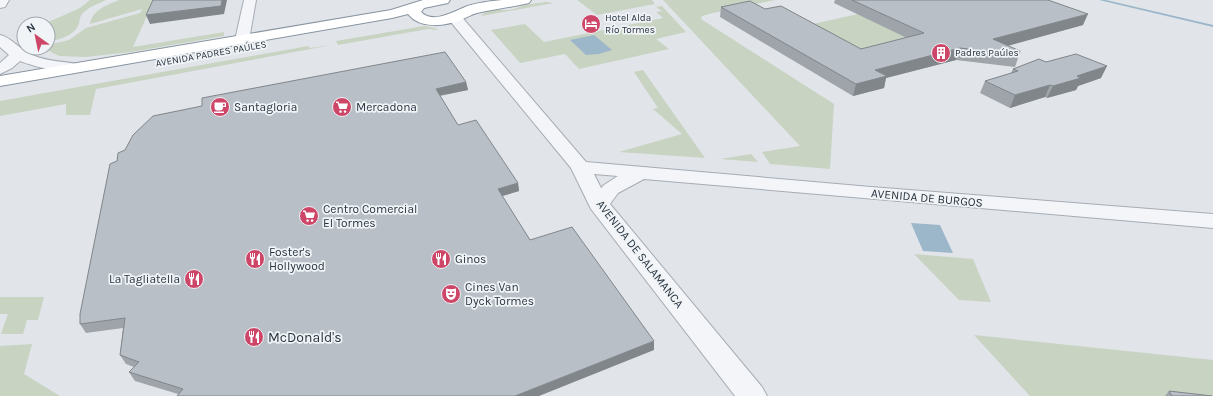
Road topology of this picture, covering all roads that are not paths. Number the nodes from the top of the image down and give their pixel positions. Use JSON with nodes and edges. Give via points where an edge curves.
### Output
{"nodes":[{"id":1,"x":3,"y":0,"type":"edge"},
{"id":2,"x":250,"y":0,"type":"edge"},
{"id":3,"x":443,"y":0,"type":"edge"},
{"id":4,"x":524,"y":0,"type":"edge"},
{"id":5,"x":0,"y":4,"type":"edge"},
{"id":6,"x":459,"y":6,"type":"edge"},
{"id":7,"x":420,"y":13,"type":"junction"},
{"id":8,"x":0,"y":40,"type":"edge"},
{"id":9,"x":242,"y":40,"type":"junction"},
{"id":10,"x":16,"y":53,"type":"edge"},
{"id":11,"x":17,"y":56,"type":"edge"},
{"id":12,"x":22,"y":56,"type":"edge"},
{"id":13,"x":76,"y":68,"type":"junction"},
{"id":14,"x":0,"y":69,"type":"edge"},
{"id":15,"x":0,"y":81,"type":"edge"},
{"id":16,"x":0,"y":90,"type":"edge"},
{"id":17,"x":580,"y":167,"type":"junction"},
{"id":18,"x":641,"y":172,"type":"junction"},
{"id":19,"x":599,"y":204,"type":"junction"},
{"id":20,"x":1213,"y":221,"type":"edge"},
{"id":21,"x":752,"y":396,"type":"edge"}],
"edges":[{"from":1,"to":5,"type":"street"},
{"from":2,"to":9,"type":"street","name":"AVENIDA PADRES PAÚLES"},
{"from":3,"to":7,"type":"highway","via":[[425,3]]},
{"from":4,"to":6,"type":"highway"},
{"from":6,"to":7,"type":"highway","via":[[443,20]]},
{"from":6,"to":17,"type":"street","name":"AVENIDA DE SALAMANCA"},
{"from":7,"to":9,"type":"highway","name":"AVENIDA PADRES PAÚLES","via":[[392,14]]},
{"from":7,"to":16,"type":"highway","name":"AVENIDA PADRES PAÚLES"},
{"from":8,"to":10,"type":"street"},
{"from":9,"to":13,"type":"highway","name":"AVENIDA PADRES PAÚLES"},
{"from":11,"to":14,"type":"street"},
{"from":12,"to":13,"type":"street","via":[[38,64]]},
{"from":13,"to":15,"type":"highway","name":"AVENIDA PADRES PAÚLES"},
{"from":17,"to":18,"type":"street","name":"AVENIDA DE BURGOS"},
{"from":17,"to":19,"type":"street","name":"AVENIDA DE SALAMANCA"},
{"from":18,"to":19,"type":"street","via":[[611,189]]},
{"from":18,"to":20,"type":"street","name":"AVENIDA DE BURGOS"},
{"from":19,"to":21,"type":"street","name":"AVENIDA DE SALAMANCA"}]}
